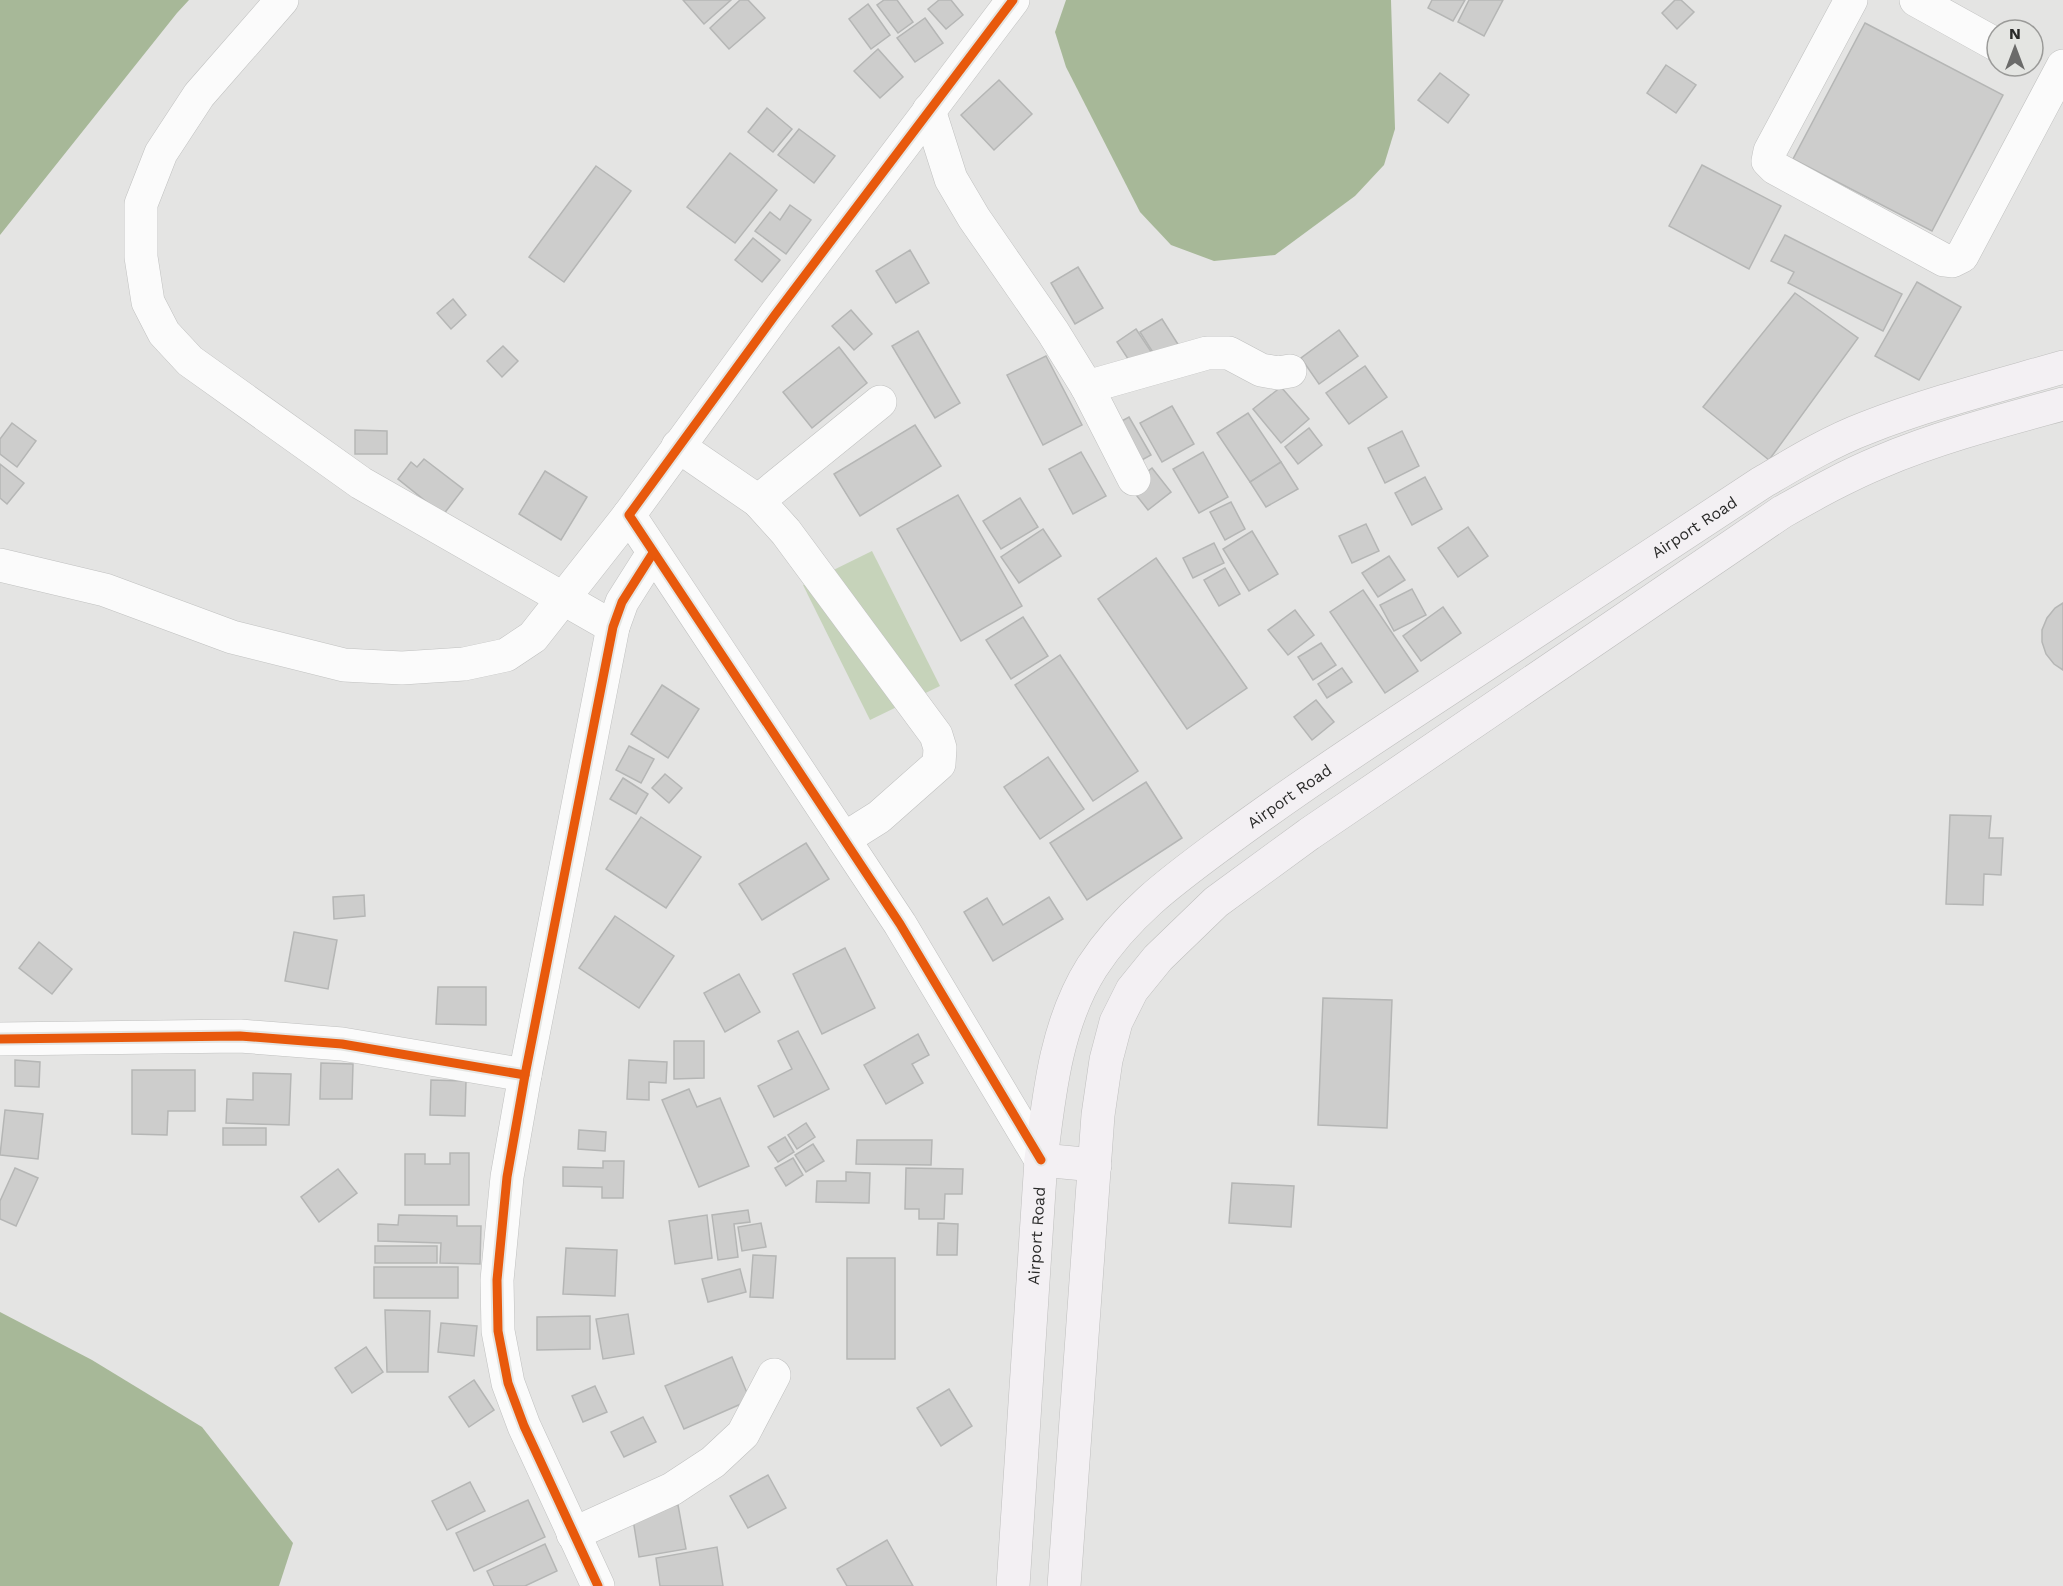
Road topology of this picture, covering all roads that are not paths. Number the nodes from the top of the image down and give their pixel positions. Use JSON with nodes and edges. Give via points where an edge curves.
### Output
{"nodes":[{"id":1,"x":282,"y":0,"type":"edge"},
{"id":2,"x":1013,"y":0,"type":"edge"},
{"id":3,"x":1851,"y":0,"type":"edge"},
{"id":4,"x":1916,"y":0,"type":"edge"},
{"id":5,"x":1985,"y":38,"type":"edge"},
{"id":6,"x":2051,"y":70,"type":"edge"},
{"id":7,"x":929,"y":110,"type":"junction"},
{"id":8,"x":2063,"y":367,"type":"edge"},
{"id":9,"x":1290,"y":371,"type":"dead end"},
{"id":10,"x":1086,"y":387,"type":"junction"},
{"id":11,"x":880,"y":402,"type":"dead end"},
{"id":12,"x":2063,"y":404,"type":"edge"},
{"id":13,"x":678,"y":446,"type":"junction"},
{"id":14,"x":1134,"y":479,"type":"dead end"},
{"id":15,"x":758,"y":501,"type":"junction"},
{"id":16,"x":629,"y":515,"type":"junction"},
{"id":17,"x":653,"y":553,"type":"junction"},
{"id":18,"x":0,"y":565,"type":"edge"},
{"id":19,"x":563,"y":599,"type":"junction"},
{"id":20,"x":613,"y":627,"type":"junction"},
{"id":21,"x":844,"y":839,"type":"junction"},
{"id":22,"x":1072,"y":1006,"type":"junction"},
{"id":23,"x":1116,"y":1022,"type":"junction"},
{"id":24,"x":0,"y":1039,"type":"edge"},
{"id":25,"x":525,"y":1076,"type":"junction"},
{"id":26,"x":1041,"y":1160,"type":"junction"},
{"id":27,"x":1095,"y":1165,"type":"junction"},
{"id":28,"x":774,"y":1375,"type":"dead end"},
{"id":29,"x":573,"y":1534,"type":"junction"},
{"id":30,"x":598,"y":1586,"type":"edge"},
{"id":31,"x":1013,"y":1586,"type":"edge"},
{"id":32,"x":1064,"y":1586,"type":"edge"}],
"edges":[{"from":1,"to":19,"type":"street","via":[[199,95],[160,153],[141,204],[141,257],[148,302],[164,333],[190,362],[361,483]]},
{"from":2,"to":7,"type":"street"},
{"from":3,"to":6,"type":"street","via":[[1768,161],[1944,260],[1962,256]]},
{"from":4,"to":5,"type":"street"},
{"from":7,"to":10,"type":"street","via":[[951,178]]},
{"from":7,"to":13,"type":"street"},
{"from":8,"to":22,"type":"main road","name":"Airport Road","via":[[1925,406],[1864,428],[1761,483],[1285,797],[1184,872],[1145,903],[1119,931],[1092,967]]},
{"from":9,"to":10,"type":"street","via":[[1261,370],[1229,353],[1207,353]]},
{"from":10,"to":14,"type":"street"},
{"from":11,"to":15,"type":"street"},
{"from":12,"to":23,"type":"main road","via":[[1940,439],[1879,462],[1782,512],[1309,834],[1216,902],[1158,958],[1132,990]]},
{"from":13,"to":15,"type":"street"},
{"from":13,"to":16,"type":"street"},
{"from":15,"to":21,"type":"street","via":[[786,532],[936,735],[940,748],[939,765],[879,818]]},
{"from":16,"to":17,"type":"street"},
{"from":16,"to":19,"type":"street"},
{"from":17,"to":20,"type":"street","via":[[622,602]]},
{"from":17,"to":21,"type":"street"},
{"from":18,"to":19,"type":"street","via":[[105,590],[232,637],[344,665],[402,668],[464,664],[506,655],[533,637]]},
{"from":19,"to":20,"type":"street"},
{"from":20,"to":25,"type":"street"},
{"from":21,"to":26,"type":"street","via":[[952,1009]]},
{"from":22,"to":23,"type":"main road"},
{"from":22,"to":26,"type":"main road","name":"Airport Road","via":[[1057,1053]]},
{"from":23,"to":27,"type":"main road","via":[[1098,1114]]},
{"from":24,"to":25,"type":"street","via":[[240,1036],[342,1044]]},
{"from":25,"to":29,"type":"street","via":[[501,1226],[498,1331],[508,1383]]},
{"from":26,"to":27,"type":"main road"},
{"from":26,"to":31,"type":"main road","name":"Airport Road"},
{"from":27,"to":32,"type":"main road"},
{"from":28,"to":29,"type":"street","via":[[743,1434],[713,1462],[672,1489]]},
{"from":29,"to":30,"type":"street"}]}
